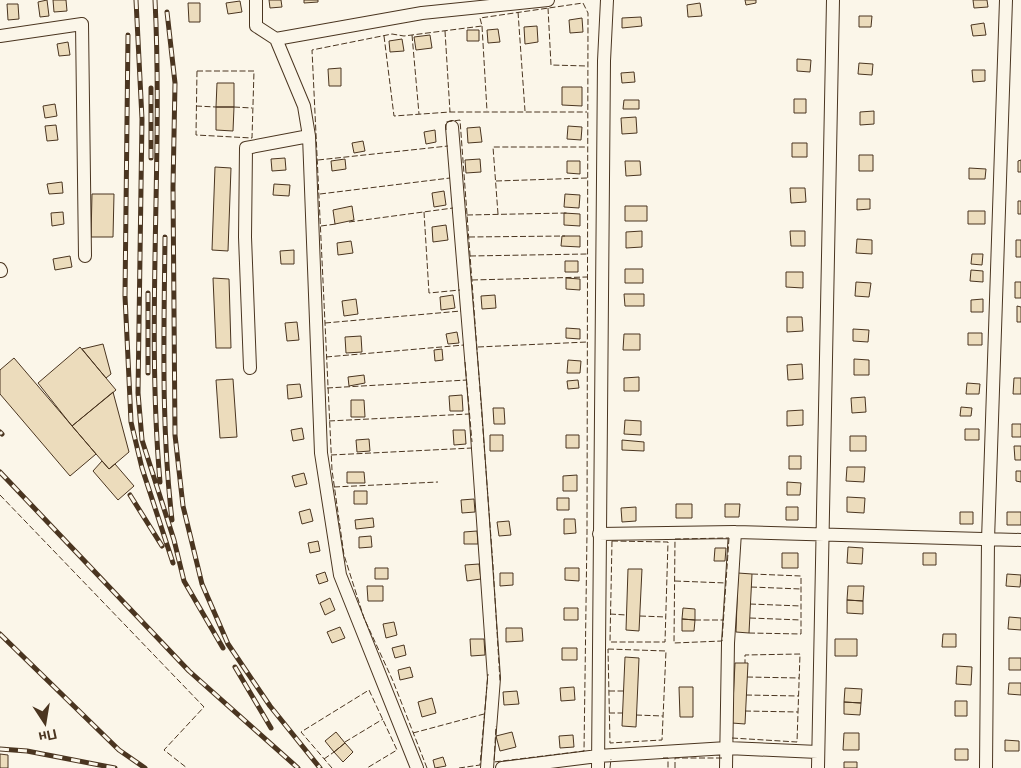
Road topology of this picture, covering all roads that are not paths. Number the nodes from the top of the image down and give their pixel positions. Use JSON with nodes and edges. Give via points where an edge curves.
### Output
{"nodes":[{"id":1,"x":256,"y":0,"type":"edge"},
{"id":2,"x":548,"y":0,"type":"edge"},
{"id":3,"x":607,"y":0,"type":"edge"},
{"id":4,"x":834,"y":0,"type":"edge"},
{"id":5,"x":1006,"y":0,"type":"edge"},
{"id":6,"x":0,"y":36,"type":"edge"},
{"id":7,"x":276,"y":39,"type":"junction"},
{"id":8,"x":452,"y":127,"type":"dead end"},
{"id":9,"x":309,"y":136,"type":"junction"},
{"id":10,"x":85,"y":256,"type":"dead end"},
{"id":11,"x":250,"y":368,"type":"dead end"},
{"id":12,"x":735,"y":532,"type":"junction"},
{"id":13,"x":599,"y":534,"type":"junction"},
{"id":14,"x":823,"y":534,"type":"junction"},
{"id":15,"x":988,"y":540,"type":"junction"},
{"id":16,"x":1021,"y":540,"type":"edge"},
{"id":17,"x":727,"y":748,"type":"junction"},
{"id":18,"x":818,"y":752,"type":"junction"},
{"id":19,"x":598,"y":762,"type":"edge"},
{"id":20,"x":417,"y":768,"type":"edge"},
{"id":21,"x":486,"y":768,"type":"edge"},
{"id":22,"x":502,"y":768,"type":"edge"},
{"id":23,"x":726,"y":768,"type":"edge"},
{"id":24,"x":818,"y":768,"type":"edge"},
{"id":25,"x":986,"y":768,"type":"edge"}],
"edges":[{"from":1,"to":7,"type":"street","via":[[256,26]]},
{"from":2,"to":7,"type":"street","via":[[422,13]]},
{"from":3,"to":13,"type":"street"},
{"from":4,"to":14,"type":"street"},
{"from":5,"to":15,"type":"street"},
{"from":6,"to":10,"type":"street","via":[[82,24]]},
{"from":7,"to":9,"type":"street","via":[[304,106]]},
{"from":8,"to":21,"type":"street","via":[[476,406],[494,678]]},
{"from":9,"to":11,"type":"street","via":[[246,148],[245,237]]},
{"from":9,"to":20,"type":"street","via":[[321,453],[340,575]]},
{"from":12,"to":13,"type":"street"},
{"from":12,"to":14,"type":"street"},
{"from":12,"to":17,"type":"street","via":[[728,644]]},
{"from":13,"to":19,"type":"street"},
{"from":14,"to":15,"type":"street"},
{"from":14,"to":18,"type":"street"},
{"from":15,"to":16,"type":"street"},
{"from":15,"to":25,"type":"street"},
{"from":17,"to":18,"type":"street"},
{"from":17,"to":19,"type":"street"},
{"from":17,"to":23,"type":"street"},
{"from":18,"to":24,"type":"street"},
{"from":19,"to":22,"type":"street"}]}
